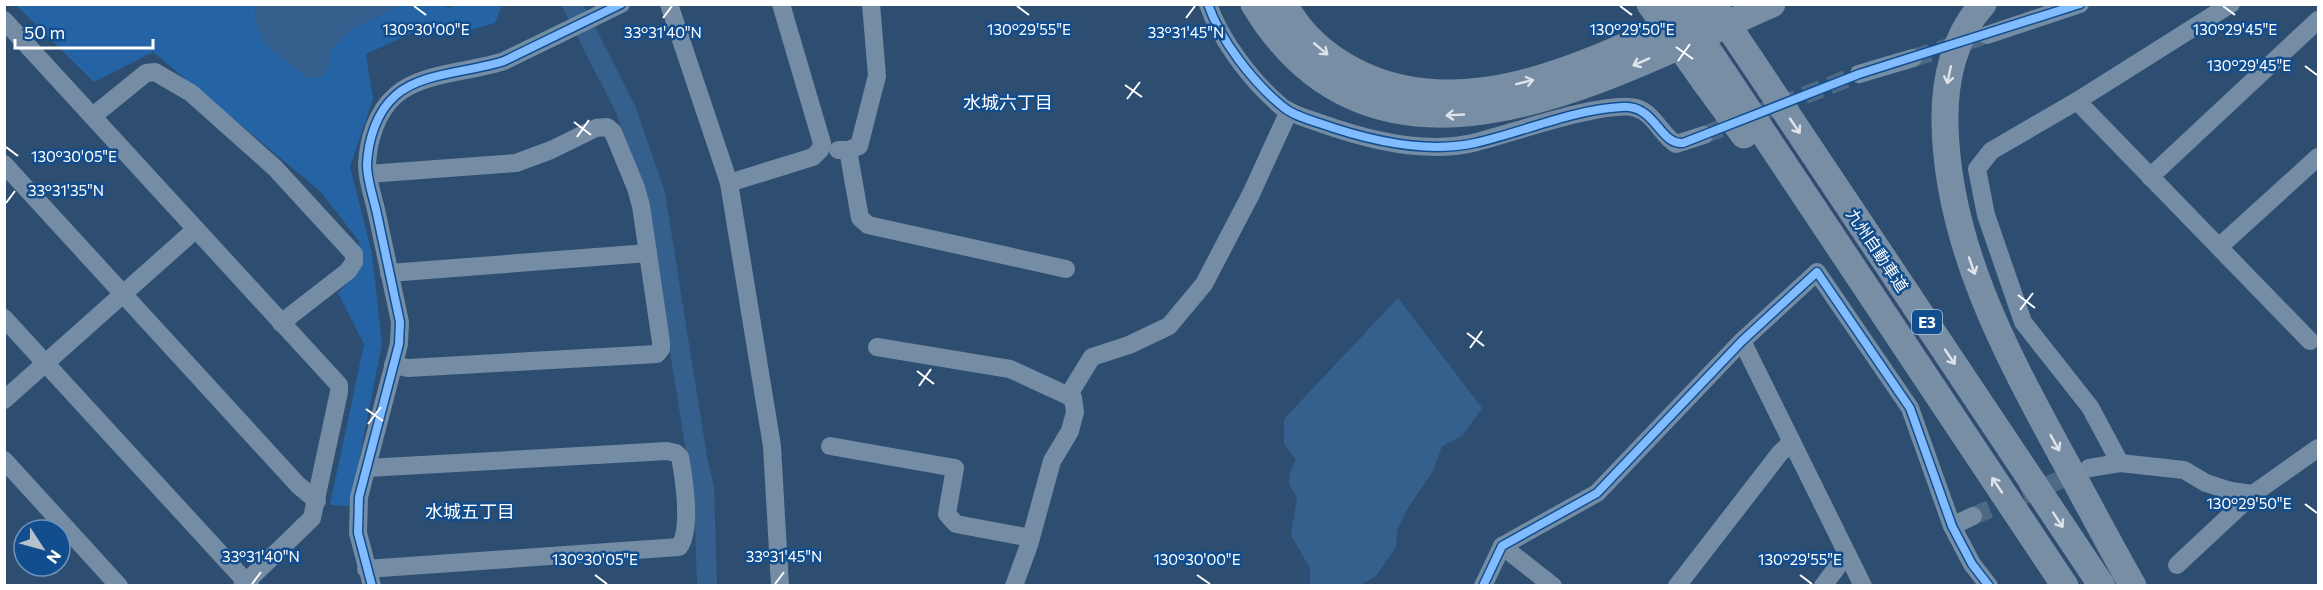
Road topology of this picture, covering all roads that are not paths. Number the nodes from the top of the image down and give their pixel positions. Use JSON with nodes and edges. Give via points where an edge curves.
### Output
{"nodes":[{"id":1,"x":621,"y":4,"type":"edge"},
{"id":2,"x":669,"y":4,"type":"edge"},
{"id":3,"x":781,"y":4,"type":"edge"},
{"id":4,"x":871,"y":4,"type":"edge"},
{"id":5,"x":1208,"y":4,"type":"edge"},
{"id":6,"x":1254,"y":4,"type":"edge"},
{"id":7,"x":1284,"y":4,"type":"edge"},
{"id":8,"x":1650,"y":4,"type":"edge"},
{"id":9,"x":1677,"y":4,"type":"edge"},
{"id":10,"x":1715,"y":4,"type":"edge"},
{"id":11,"x":1772,"y":4,"type":"edge"},
{"id":12,"x":1983,"y":4,"type":"edge"},
{"id":13,"x":2080,"y":4,"type":"edge"},
{"id":14,"x":2231,"y":4,"type":"edge"},
{"id":15,"x":4,"y":20,"type":"edge"},
{"id":16,"x":2319,"y":20,"type":"edge"},
{"id":17,"x":1987,"y":35,"type":"tunnel mouth"},
{"id":18,"x":1913,"y":58,"type":"tunnel mouth"},
{"id":19,"x":1859,"y":74,"type":"tunnel mouth"},
{"id":20,"x":1715,"y":78,"type":"junction"},
{"id":21,"x":2077,"y":101,"type":"junction"},
{"id":22,"x":1289,"y":111,"type":"junction"},
{"id":23,"x":93,"y":116,"type":"junction"},
{"id":24,"x":1704,"y":135,"type":"tunnel mouth"},
{"id":25,"x":820,"y":150,"type":"junction"},
{"id":26,"x":848,"y":150,"type":"junction"},
{"id":27,"x":2319,"y":157,"type":"edge"},
{"id":28,"x":4,"y":164,"type":"edge"},
{"id":29,"x":368,"y":174,"type":"junction"},
{"id":30,"x":2150,"y":177,"type":"junction"},
{"id":31,"x":729,"y":183,"type":"junction"},
{"id":32,"x":196,"y":229,"type":"junction"},
{"id":33,"x":2219,"y":247,"type":"junction"},
{"id":34,"x":648,"y":253,"type":"junction"},
{"id":35,"x":1066,"y":269,"type":"dead end"},
{"id":36,"x":390,"y":273,"type":"junction"},
{"id":37,"x":124,"y":294,"type":"junction"},
{"id":38,"x":4,"y":318,"type":"edge"},
{"id":39,"x":281,"y":323,"type":"junction"},
{"id":40,"x":1742,"y":341,"type":"junction"},
{"id":41,"x":2310,"y":341,"type":"dead end"},
{"id":42,"x":877,"y":347,"type":"dead end"},
{"id":43,"x":46,"y":363,"type":"junction"},
{"id":44,"x":393,"y":366,"type":"junction"},
{"id":45,"x":1068,"y":396,"type":"junction"},
{"id":46,"x":4,"y":400,"type":"edge"},
{"id":47,"x":1792,"y":442,"type":"junction"},
{"id":48,"x":830,"y":446,"type":"dead end"},
{"id":49,"x":2319,"y":448,"type":"edge"},
{"id":50,"x":4,"y":460,"type":"edge"},
{"id":51,"x":2120,"y":463,"type":"junction"},
{"id":52,"x":367,"y":468,"type":"junction"},
{"id":53,"x":2090,"y":468,"type":"tunnel mouth"},
{"id":54,"x":2253,"y":494,"type":"junction"},
{"id":55,"x":316,"y":501,"type":"junction"},
{"id":56,"x":1973,"y":516,"type":"tunnel mouth"},
{"id":57,"x":1952,"y":526,"type":"junction"},
{"id":58,"x":1031,"y":538,"type":"junction"},
{"id":59,"x":1502,"y":546,"type":"junction"},
{"id":60,"x":1847,"y":554,"type":"junction"},
{"id":61,"x":2176,"y":565,"type":"dead end"},
{"id":62,"x":369,"y":577,"type":"edge"},
{"id":63,"x":246,"y":584,"type":"edge"},
{"id":64,"x":119,"y":585,"type":"edge"},
{"id":65,"x":780,"y":585,"type":"edge"},
{"id":66,"x":1014,"y":585,"type":"edge"},
{"id":67,"x":1483,"y":585,"type":"edge"},
{"id":68,"x":1553,"y":585,"type":"edge"},
{"id":69,"x":1677,"y":585,"type":"edge"},
{"id":70,"x":1823,"y":585,"type":"edge"},
{"id":71,"x":1863,"y":585,"type":"edge"},
{"id":72,"x":1989,"y":585,"type":"edge"},
{"id":73,"x":2065,"y":585,"type":"edge"},
{"id":74,"x":2102,"y":585,"type":"edge"},
{"id":75,"x":2133,"y":585,"type":"edge"}],
"edges":[{"from":1,"to":29,"type":"street","via":[[504,61],[422,81],[396,94],[369,140]]},
{"from":2,"to":31,"type":"street"},
{"from":3,"to":25,"type":"street","via":[[822,143]]},
{"from":4,"to":26,"type":"street","via":[[877,76],[859,146]]},
{"from":5,"to":22,"type":"street","via":[[1214,23],[1229,45],[1266,91]]},
{"from":11,"to":6,"type":"highway","one_way":true,"via":[[1574,90],[1510,108],[1438,115],[1376,106],[1326,82],[1284,47]]},
{"from":7,"to":10,"type":"highway","one_way":true,"via":[[1304,33],[1344,66],[1371,80],[1430,93],[1497,88],[1562,72]]},
{"from":8,"to":20,"type":"highway","bridge":true},
{"from":9,"to":20,"type":"highway","name":"九州自動車道","number":"E3","bridge":true},
{"from":10,"to":74,"type":"highway","name":"九州自動車道","number":"E3","one_way":true,"bridge":true},
{"from":12,"to":75,"type":"highway","one_way":true,"via":[[1956,50],[1946,93],[1948,173],[1962,238],[2013,362]]},
{"from":13,"to":17,"type":"street"},
{"from":14,"to":21,"type":"street"},
{"from":15,"to":23,"type":"street"},
{"from":16,"to":30,"type":"street"},
{"from":18,"to":19,"type":"street"},
{"from":73,"to":20,"type":"highway","name":"九州自動車道","number":"E3","one_way":true,"via":[[1930,384]]},
{"from":21,"to":30,"type":"street"},
{"from":21,"to":51,"type":"street","via":[[1991,151],[1977,169],[1986,215],[2023,322],[2090,407]]},
{"from":22,"to":24,"type":"street","via":[[1350,134],[1414,145],[1473,143],[1620,106],[1638,108],[1676,144]]},
{"from":22,"to":45,"type":"street","via":[[1204,284],[1169,326],[1092,357]]},
{"from":23,"to":32,"type":"street"},
{"from":23,"to":39,"type":"street","via":[[146,73],[155,72],[191,93],[275,168],[354,254],[348,271]]},
{"from":25,"to":26,"type":"street"},
{"from":25,"to":31,"type":"street","via":[[813,157]]},
{"from":26,"to":35,"type":"street","via":[[860,218],[868,225]]},
{"from":27,"to":33,"type":"street"},
{"from":28,"to":37,"type":"street"},
{"from":29,"to":34,"type":"street","via":[[516,163],[596,128],[607,127],[642,206]]},
{"from":29,"to":36,"type":"street"},
{"from":30,"to":33,"type":"street"},
{"from":31,"to":65,"type":"street","via":[[772,446]]},
{"from":32,"to":37,"type":"street"},
{"from":32,"to":39,"type":"street"},
{"from":33,"to":41,"type":"street"},
{"from":34,"to":36,"type":"street"},
{"from":34,"to":44,"type":"street","via":[[661,342],[657,354]]},
{"from":36,"to":44,"type":"street","via":[[400,322]]},
{"from":37,"to":43,"type":"street"},
{"from":37,"to":55,"type":"street"},
{"from":38,"to":43,"type":"street"},
{"from":39,"to":55,"type":"street","via":[[339,385]]},
{"from":40,"to":47,"type":"street"},
{"from":40,"to":57,"type":"street","via":[[1817,272],[1910,408]]},
{"from":40,"to":59,"type":"street","via":[[1597,493]]},
{"from":42,"to":45,"type":"street","via":[[1010,369]]},
{"from":43,"to":46,"type":"street"},
{"from":43,"to":63,"type":"street"},
{"from":44,"to":52,"type":"street"},
{"from":45,"to":58,"type":"street","via":[[1073,398],[1075,412],[1070,431],[1052,461]]},
{"from":47,"to":60,"type":"street"},
{"from":47,"to":69,"type":"street"},
{"from":48,"to":58,"type":"street","via":[[955,468],[947,514],[956,524]]},
{"from":49,"to":54,"type":"street"},
{"from":50,"to":64,"type":"street"},
{"from":51,"to":53,"type":"street"},
{"from":51,"to":54,"type":"street","via":[[2184,470],[2206,483]]},
{"from":52,"to":62,"type":"street","via":[[359,497],[358,533]]},
{"from":52,"to":62,"type":"street","via":[[667,451],[680,457],[686,519],[685,536],[679,548]]},
{"from":54,"to":61,"type":"street"},
{"from":55,"to":63,"type":"street","via":[[309,523]]},
{"from":56,"to":57,"type":"street"},
{"from":57,"to":72,"type":"street","via":[[1972,564]]},
{"from":58,"to":66,"type":"street"},
{"from":59,"to":67,"type":"street"},
{"from":59,"to":68,"type":"street"},
{"from":60,"to":70,"type":"street"},
{"from":60,"to":71,"type":"street"}]}
